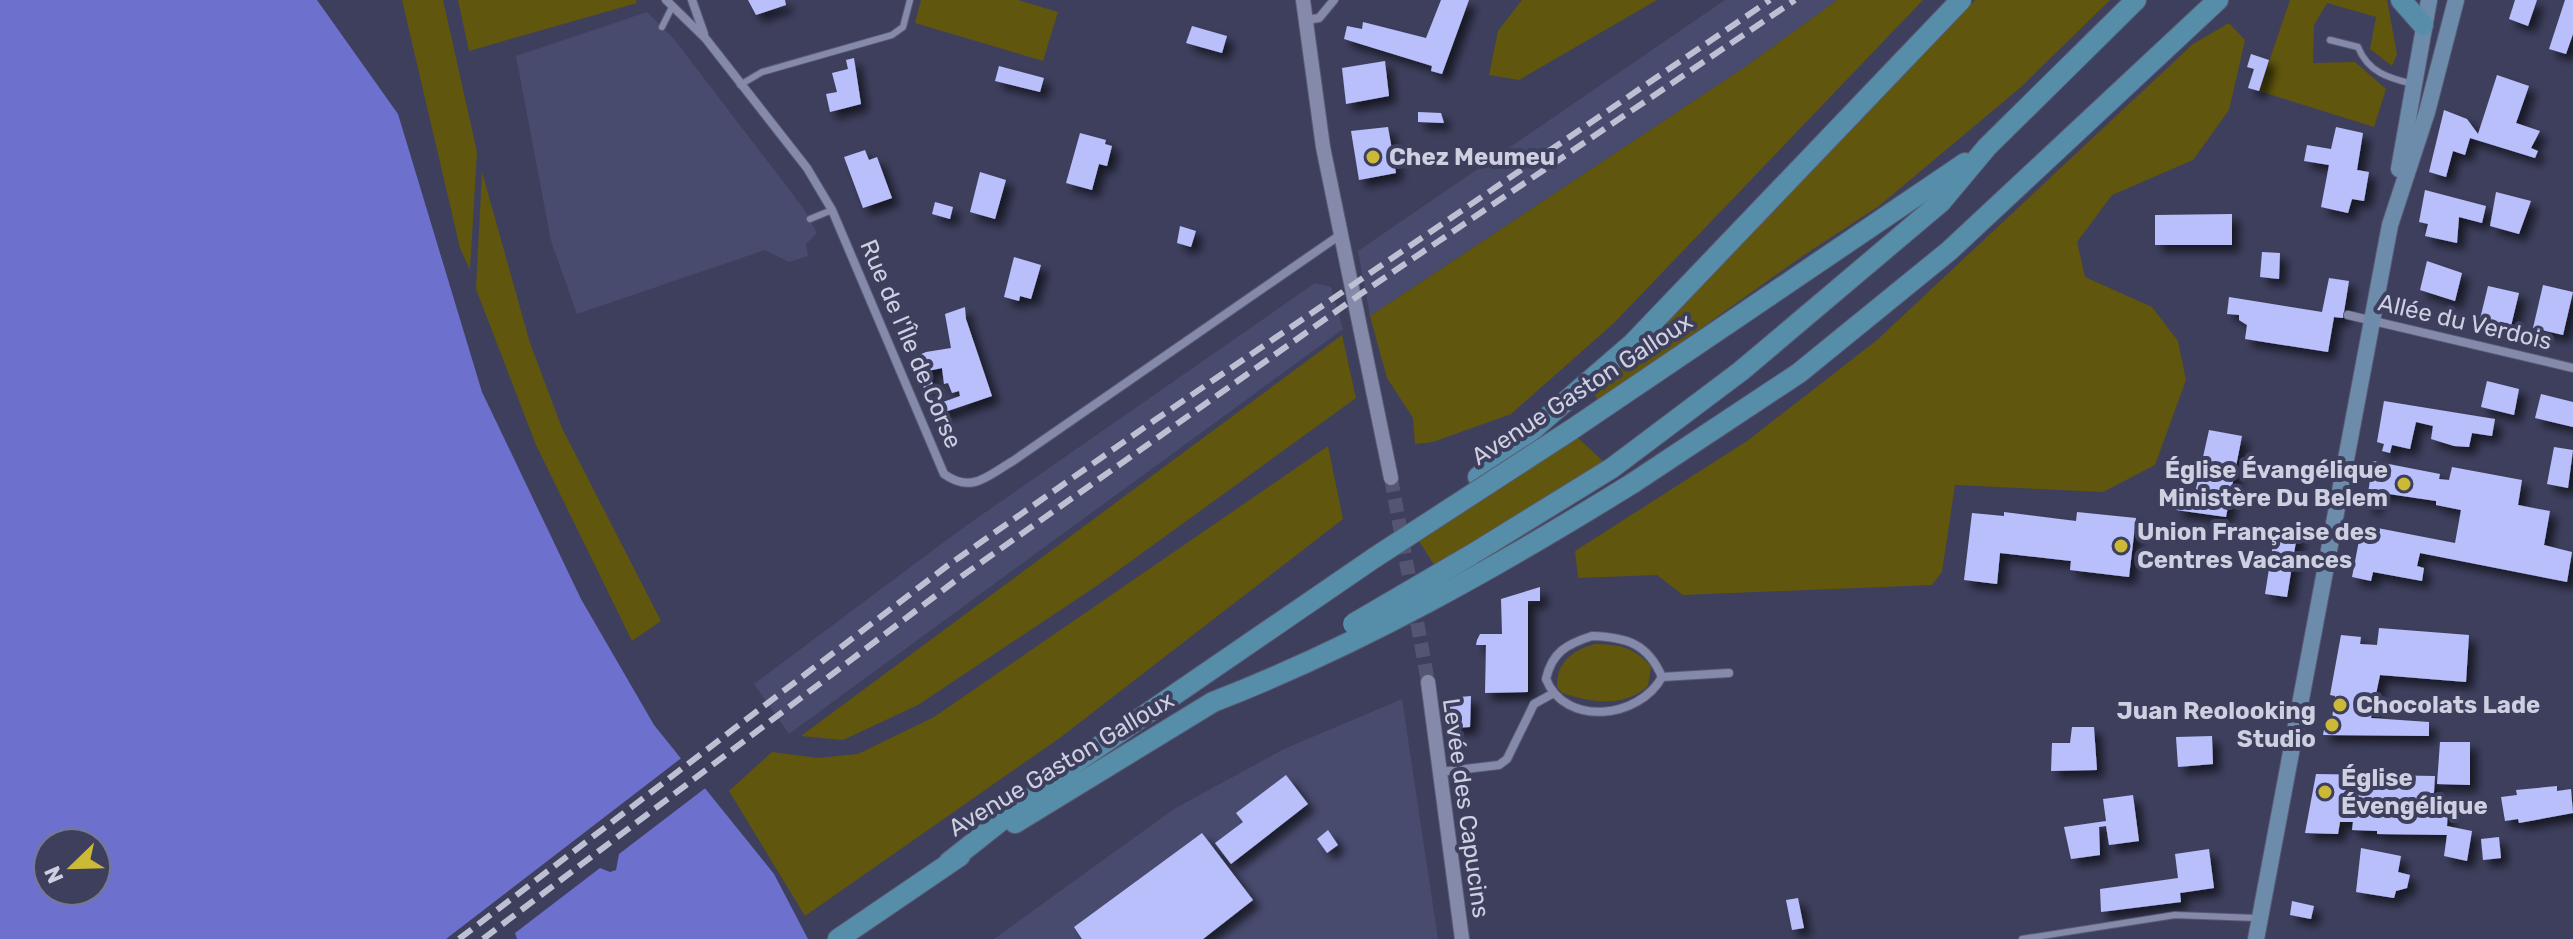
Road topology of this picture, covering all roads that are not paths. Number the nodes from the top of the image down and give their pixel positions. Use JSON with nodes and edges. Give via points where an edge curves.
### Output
{"nodes":[{"id":1,"x":692,"y":0,"type":"edge"},
{"id":2,"x":910,"y":0,"type":"edge"},
{"id":3,"x":1303,"y":0,"type":"edge"},
{"id":4,"x":1334,"y":0,"type":"edge"},
{"id":5,"x":1961,"y":0,"type":"edge"},
{"id":6,"x":2136,"y":0,"type":"edge"},
{"id":7,"x":2218,"y":0,"type":"edge"},
{"id":8,"x":2401,"y":0,"type":"edge"},
{"id":9,"x":2429,"y":0,"type":"edge"},
{"id":10,"x":2445,"y":0,"type":"edge"},
{"id":11,"x":2456,"y":0,"type":"edge"},
{"id":12,"x":669,"y":4,"type":"edge"},
{"id":13,"x":1306,"y":20,"type":"junction"},
{"id":14,"x":2423,"y":25,"type":"junction"},
{"id":15,"x":662,"y":27,"type":"dead end"},
{"id":16,"x":706,"y":39,"type":"junction"},
{"id":17,"x":2330,"y":40,"type":"dead end"},
{"id":18,"x":2413,"y":84,"type":"junction"},
{"id":19,"x":740,"y":85,"type":"junction"},
{"id":20,"x":2417,"y":141,"type":"junction"},
{"id":21,"x":1987,"y":147,"type":"junction"},
{"id":22,"x":832,"y":210,"type":"junction"},
{"id":23,"x":810,"y":219,"type":"dead end"},
{"id":24,"x":2390,"y":225,"type":"junction"},
{"id":25,"x":1340,"y":235,"type":"junction"},
{"id":26,"x":2348,"y":315,"type":"dead end"},
{"id":27,"x":2374,"y":320,"type":"junction"},
{"id":28,"x":2573,"y":368,"type":"edge"},
{"id":29,"x":1391,"y":478,"type":"tunnel mouth"},
{"id":30,"x":1374,"y":558,"type":"junction"},
{"id":31,"x":1729,"y":673,"type":"dead end"},
{"id":32,"x":1662,"y":677,"type":"junction"},
{"id":33,"x":1428,"y":682,"type":"tunnel mouth"},
{"id":34,"x":1552,"y":694,"type":"junction"},
{"id":35,"x":1213,"y":702,"type":"junction"},
{"id":36,"x":1440,"y":772,"type":"junction"},
{"id":37,"x":949,"y":862,"type":"junction"},
{"id":38,"x":2260,"y":918,"type":"junction"},
{"id":39,"x":838,"y":939,"type":"edge"},
{"id":40,"x":1462,"y":939,"type":"edge"},
{"id":41,"x":2022,"y":939,"type":"edge"},
{"id":42,"x":2256,"y":939,"type":"edge"}],
"edges":[{"from":1,"to":16,"type":"street","name":"Rue de l'Île de Corse"},
{"from":2,"to":19,"type":"lane","via":[[903,27],[892,35],[762,72]]},
{"from":3,"to":13,"type":"street"},
{"from":4,"to":13,"type":"street","via":[[1319,18]]},
{"from":5,"to":30,"type":"main road","bridge":true,"via":[[1633,343],[1478,477]]},
{"from":6,"to":21,"type":"main road","name":"Avenue Gaston Galloux"},
{"from":7,"to":35,"type":"main road","bridge":true,"via":[[1949,251],[1799,373],[1633,483],[1461,585],[1265,682]]},
{"from":8,"to":14,"type":"main road"},
{"from":9,"to":14,"type":"main road"},
{"from":10,"to":20,"type":"main road","via":[[2419,103]]},
{"from":11,"to":20,"type":"main road"},
{"from":12,"to":15,"type":"lane"},
{"from":12,"to":16,"type":"street","name":"Rue de l'Île de Corse"},
{"from":13,"to":25,"type":"street"},
{"from":14,"to":18,"type":"main road"},
{"from":16,"to":19,"type":"street","name":"Rue de l'Île de Corse"},
{"from":17,"to":18,"type":"lane","via":[[2358,47],[2363,60],[2384,77]]},
{"from":18,"to":24,"type":"main road"},
{"from":19,"to":22,"type":"street","name":"Rue de l'Île de Corse","via":[[807,168]]},
{"from":20,"to":24,"type":"main road"},
{"from":21,"to":30,"type":"main road","name":"Avenue Gaston Galloux","bridge":true,"via":[[1820,264]]},
{"from":21,"to":35,"type":"main road","name":"Avenue Gaston Galloux","bridge":true,"via":[[1941,202],[1741,371],[1612,468],[1383,607]]},
{"from":22,"to":23,"type":"lane"},
{"from":22,"to":25,"type":"street","name":"Rue de l'Île de Corse","via":[[944,474],[959,484],[974,483],[1013,461]]},
{"from":24,"to":27,"type":"main road"},
{"from":25,"to":29,"type":"street"},
{"from":26,"to":27,"type":"street","name":"Allée du Verdois"},
{"from":27,"to":28,"type":"street","name":"Allée du Verdois"},
{"from":27,"to":38,"type":"main road"},
{"from":30,"to":37,"type":"main road","name":"Avenue Gaston Galloux","via":[[1072,765]]},
{"from":31,"to":32,"type":"street"},
{"from":32,"to":34,"type":"street","via":[[1654,693],[1638,705],[1616,710],[1572,707]]},
{"from":32,"to":34,"type":"street","via":[[1655,659],[1640,644],[1592,636],[1555,654],[1546,679]]},
{"from":33,"to":36,"type":"street","name":"Levée des Capucins"},
{"from":34,"to":36,"type":"street","via":[[1534,704],[1499,765]]},
{"from":35,"to":37,"type":"main road","name":"Avenue Gaston Galloux"},
{"from":36,"to":40,"type":"street","name":"Levée des Capucins"},
{"from":37,"to":39,"type":"main road"},
{"from":38,"to":41,"type":"lane","via":[[2175,915]]},
{"from":38,"to":42,"type":"main road"}]}
